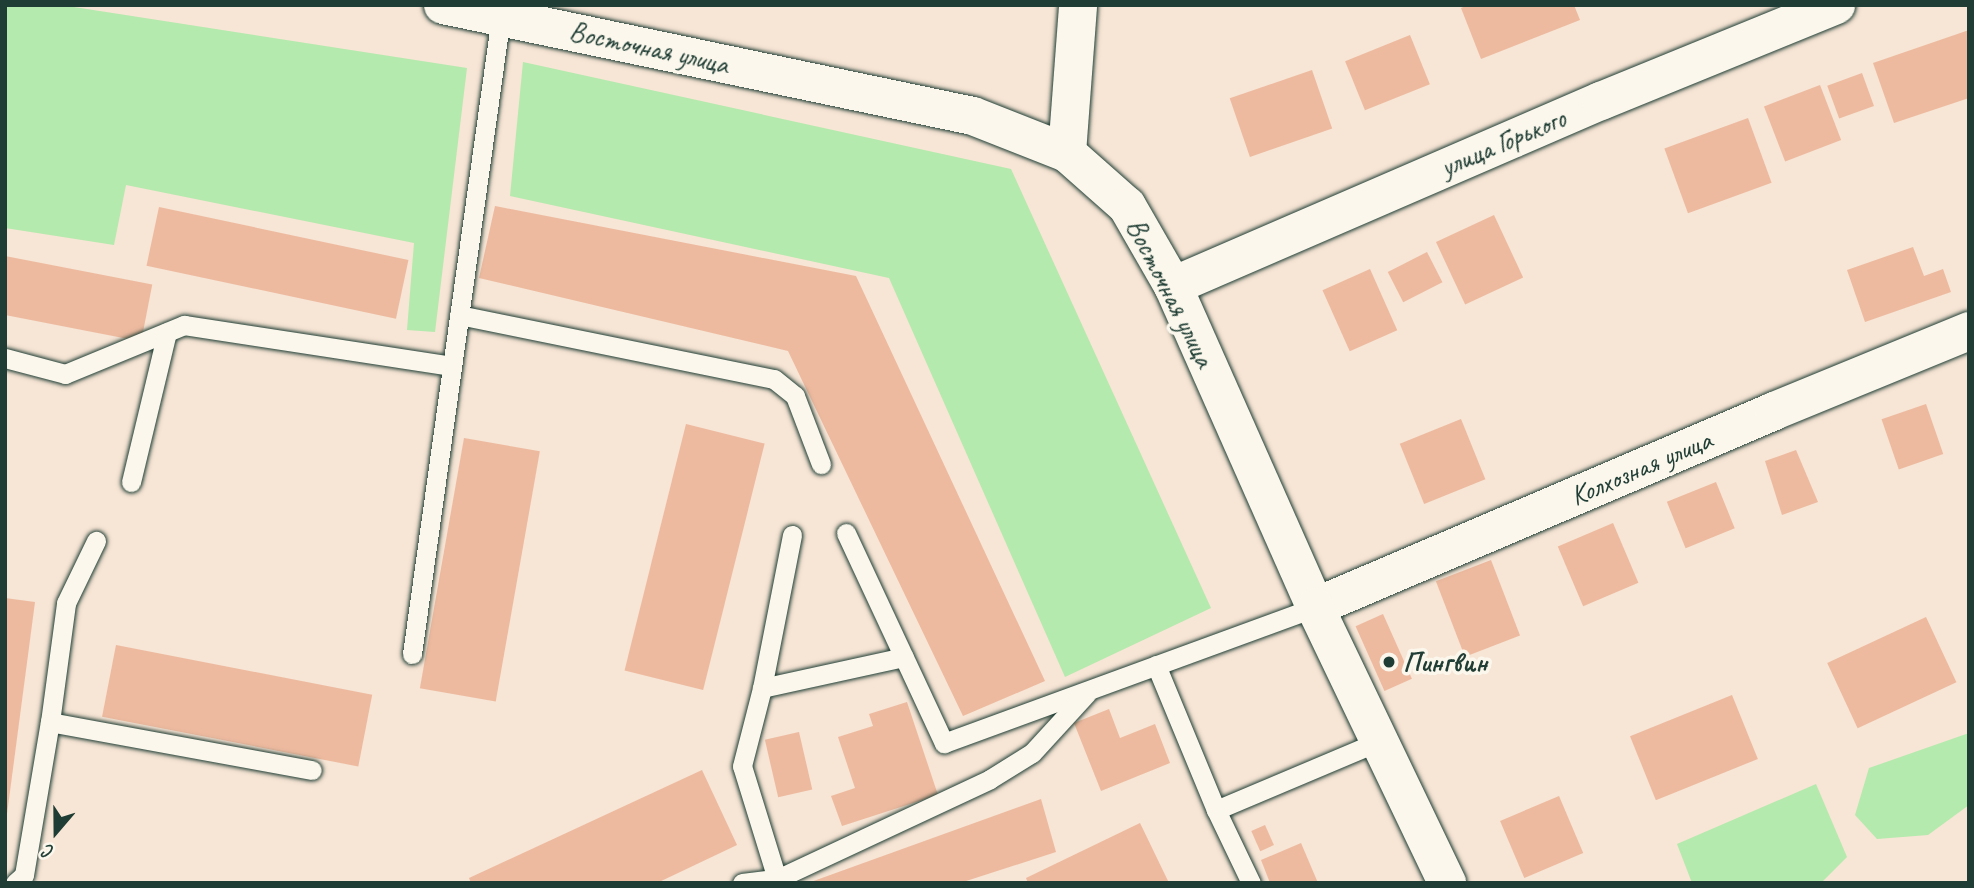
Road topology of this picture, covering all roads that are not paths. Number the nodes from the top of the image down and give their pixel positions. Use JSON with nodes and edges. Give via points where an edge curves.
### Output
{"nodes":[{"id":1,"x":443,"y":5,"type":"edge"},
{"id":2,"x":1078,"y":5,"type":"edge"},
{"id":3,"x":1836,"y":5,"type":"edge"},
{"id":4,"x":501,"y":16,"type":"junction"},
{"id":5,"x":1067,"y":153,"type":"junction"},
{"id":6,"x":1173,"y":286,"type":"junction"},
{"id":7,"x":459,"y":315,"type":"junction"},
{"id":8,"x":1969,"y":331,"type":"edge"},
{"id":9,"x":167,"y":332,"type":"junction"},
{"id":10,"x":5,"y":358,"type":"edge"},
{"id":11,"x":452,"y":366,"type":"junction"},
{"id":12,"x":821,"y":464,"type":"dead end"},
{"id":13,"x":131,"y":482,"type":"dead end"},
{"id":14,"x":846,"y":533,"type":"dead end"},
{"id":15,"x":792,"y":535,"type":"dead end"},
{"id":16,"x":96,"y":541,"type":"dead end"},
{"id":17,"x":1315,"y":607,"type":"junction"},
{"id":18,"x":412,"y":654,"type":"dead end"},
{"id":19,"x":904,"y":657,"type":"junction"},
{"id":20,"x":1156,"y":665,"type":"junction"},
{"id":21,"x":762,"y":688,"type":"junction"},
{"id":22,"x":1090,"y":690,"type":"junction"},
{"id":23,"x":50,"y":722,"type":"junction"},
{"id":24,"x":1379,"y":741,"type":"junction"},
{"id":25,"x":312,"y":770,"type":"dead end"},
{"id":26,"x":1216,"y":810,"type":"junction"},
{"id":27,"x":777,"y":881,"type":"edge"},
{"id":28,"x":1442,"y":881,"type":"edge"},
{"id":29,"x":15,"y":883,"type":"edge"},
{"id":30,"x":743,"y":883,"type":"edge"},
{"id":31,"x":1251,"y":883,"type":"edge"}],
"edges":[{"from":1,"to":4,"type":"street","name":"Восточная улица"},
{"from":2,"to":5,"type":"street"},
{"from":3,"to":6,"type":"street","name":"улица Горького"},
{"from":4,"to":5,"type":"street","name":"Восточная улица","via":[[973,116]]},
{"from":4,"to":7,"type":"lane"},
{"from":5,"to":6,"type":"street","name":"Восточная улица","via":[[1127,206]]},
{"from":6,"to":17,"type":"street","name":"Восточная улица"},
{"from":7,"to":11,"type":"lane"},
{"from":7,"to":12,"type":"lane","via":[[774,379],[794,396]]},
{"from":8,"to":17,"type":"street","name":"Колхозная улица"},
{"from":9,"to":10,"type":"lane","via":[[65,374]]},
{"from":9,"to":11,"type":"lane","via":[[184,325]]},
{"from":9,"to":13,"type":"lane"},
{"from":11,"to":18,"type":"lane"},
{"from":14,"to":19,"type":"lane"},
{"from":15,"to":21,"type":"lane"},
{"from":16,"to":23,"type":"lane","via":[[66,603]]},
{"from":17,"to":20,"type":"lane"},
{"from":17,"to":24,"type":"street","name":"Восточная улица"},
{"from":19,"to":21,"type":"lane"},
{"from":19,"to":22,"type":"lane","via":[[944,743]]},
{"from":20,"to":22,"type":"lane"},
{"from":20,"to":26,"type":"lane"},
{"from":21,"to":27,"type":"lane","via":[[742,766]]},
{"from":22,"to":27,"type":"lane","via":[[1032,753],[990,779]]},
{"from":23,"to":25,"type":"lane"},
{"from":23,"to":29,"type":"lane","via":[[24,875]]},
{"from":24,"to":26,"type":"lane"},
{"from":24,"to":28,"type":"street","name":"Восточная улица"},
{"from":26,"to":31,"type":"lane"},
{"from":27,"to":30,"type":"lane"}]}
